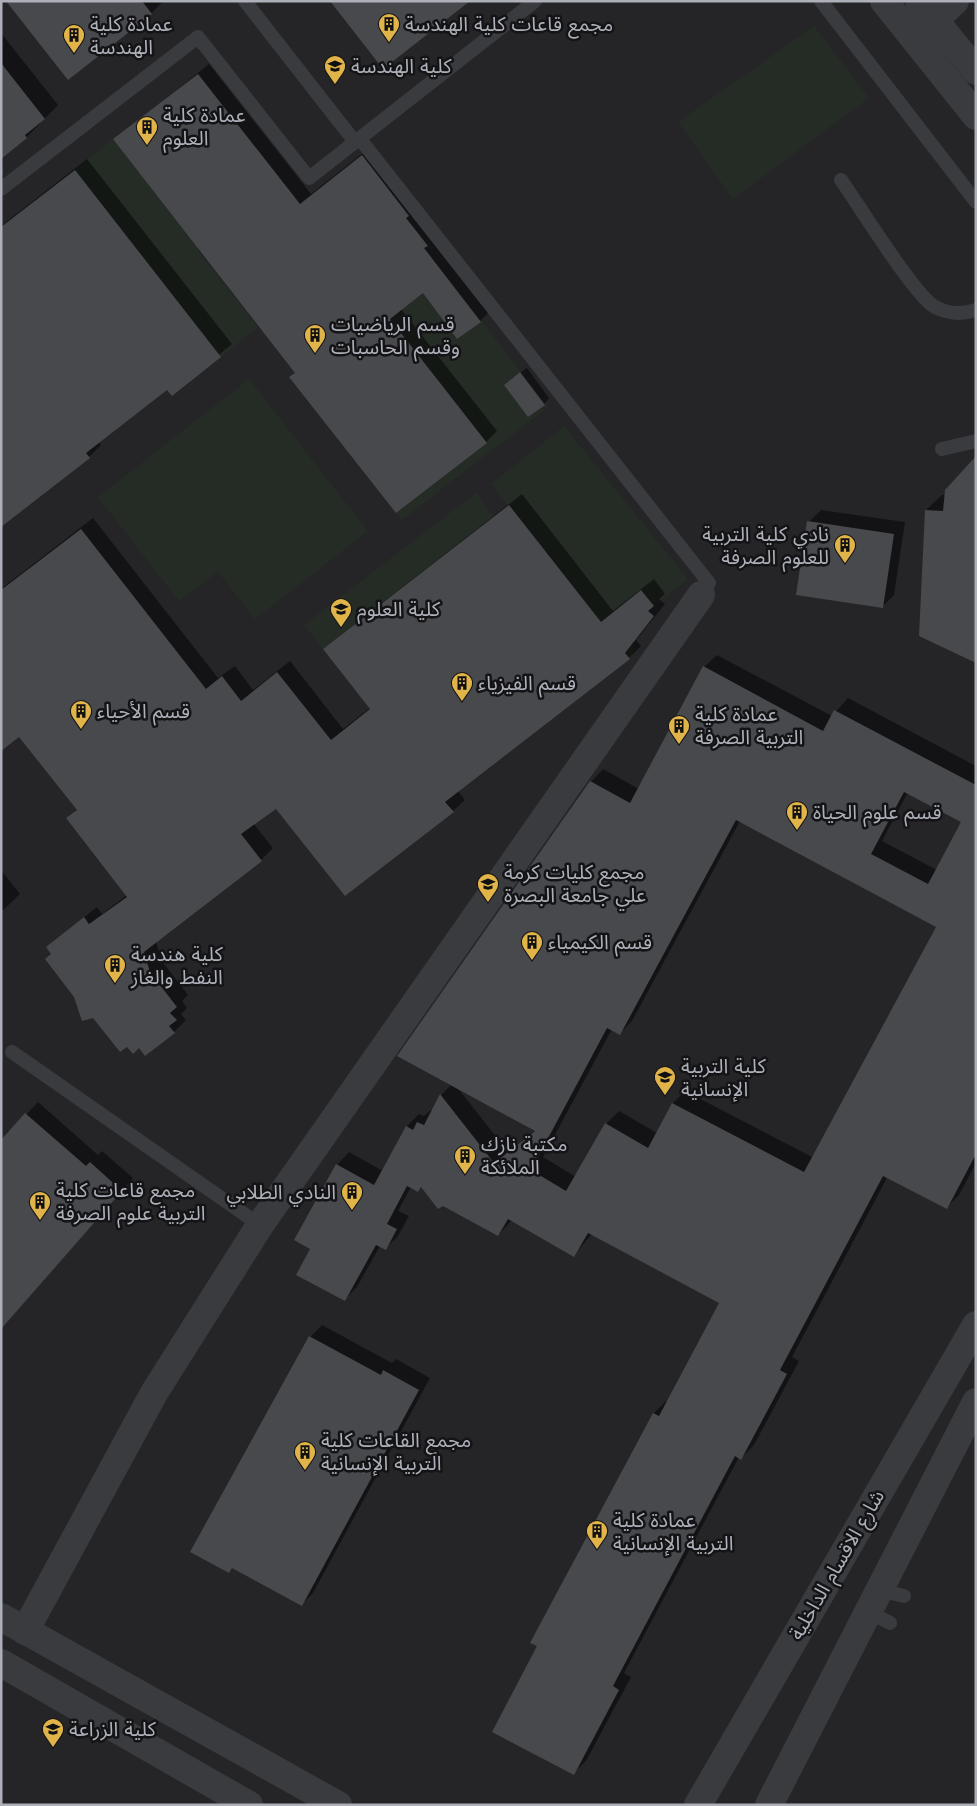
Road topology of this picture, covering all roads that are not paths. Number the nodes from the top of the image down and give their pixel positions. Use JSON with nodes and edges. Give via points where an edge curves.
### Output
{"nodes":[{"id":1,"x":245,"y":1,"type":"edge"},
{"id":2,"x":535,"y":1,"type":"edge"},
{"id":3,"x":821,"y":1,"type":"edge"},
{"id":4,"x":884,"y":1,"type":"edge"},
{"id":5,"x":955,"y":1,"type":"edge"},
{"id":6,"x":926,"y":11,"type":"edge"},
{"id":7,"x":976,"y":71,"type":"edge"},
{"id":8,"x":976,"y":116,"type":"edge"},
{"id":9,"x":357,"y":140,"type":"junction"},
{"id":10,"x":841,"y":180,"type":"dead end"},
{"id":11,"x":1,"y":189,"type":"edge"},
{"id":12,"x":976,"y":202,"type":"edge"},
{"id":13,"x":976,"y":310,"type":"edge"},
{"id":14,"x":976,"y":441,"type":"edge"},
{"id":15,"x":942,"y":449,"type":"dead end"},
{"id":16,"x":701,"y":595,"type":"joint"},
{"id":17,"x":12,"y":1052,"type":"dead end"},
{"id":18,"x":260,"y":1225,"type":"junction"},
{"id":19,"x":976,"y":1324,"type":"edge"},
{"id":20,"x":976,"y":1402,"type":"edge"},
{"id":21,"x":1,"y":1618,"type":"edge"},
{"id":22,"x":25,"y":1631,"type":"junction"},
{"id":23,"x":1,"y":1663,"type":"edge"},
{"id":24,"x":249,"y":1805,"type":"edge"},
{"id":25,"x":338,"y":1805,"type":"edge"},
{"id":26,"x":698,"y":1805,"type":"edge"},
{"id":27,"x":769,"y":1805,"type":"edge"}],
"edges":[{"from":1,"to":9,"type":"lane"},
{"from":2,"to":9,"type":"lane"},
{"from":3,"to":12,"type":"lane"},
{"from":4,"to":8,"type":"street"},
{"from":5,"to":6,"type":"street"},
{"from":6,"to":7,"type":"street"},
{"from":9,"to":11,"type":"lane","via":[[309,178],[198,37]]},
{"from":9,"to":16,"type":"lane","via":[[708,583]]},
{"from":10,"to":13,"type":"lane","via":[[914,284],[934,306],[954,314]]},
{"from":14,"to":15,"type":"lane"},
{"from":16,"to":18,"type":"street"},
{"from":17,"to":18,"type":"lane"},
{"from":18,"to":22,"type":"street","via":[[154,1392]]},
{"from":19,"to":26,"type":"street","name":"شارع الاقسام الداخلية"},
{"from":20,"to":27,"type":"street","via":[[886,1605]]},
{"from":21,"to":22,"type":"street"},
{"from":22,"to":25,"type":"street"},
{"from":23,"to":24,"type":"street"}]}
